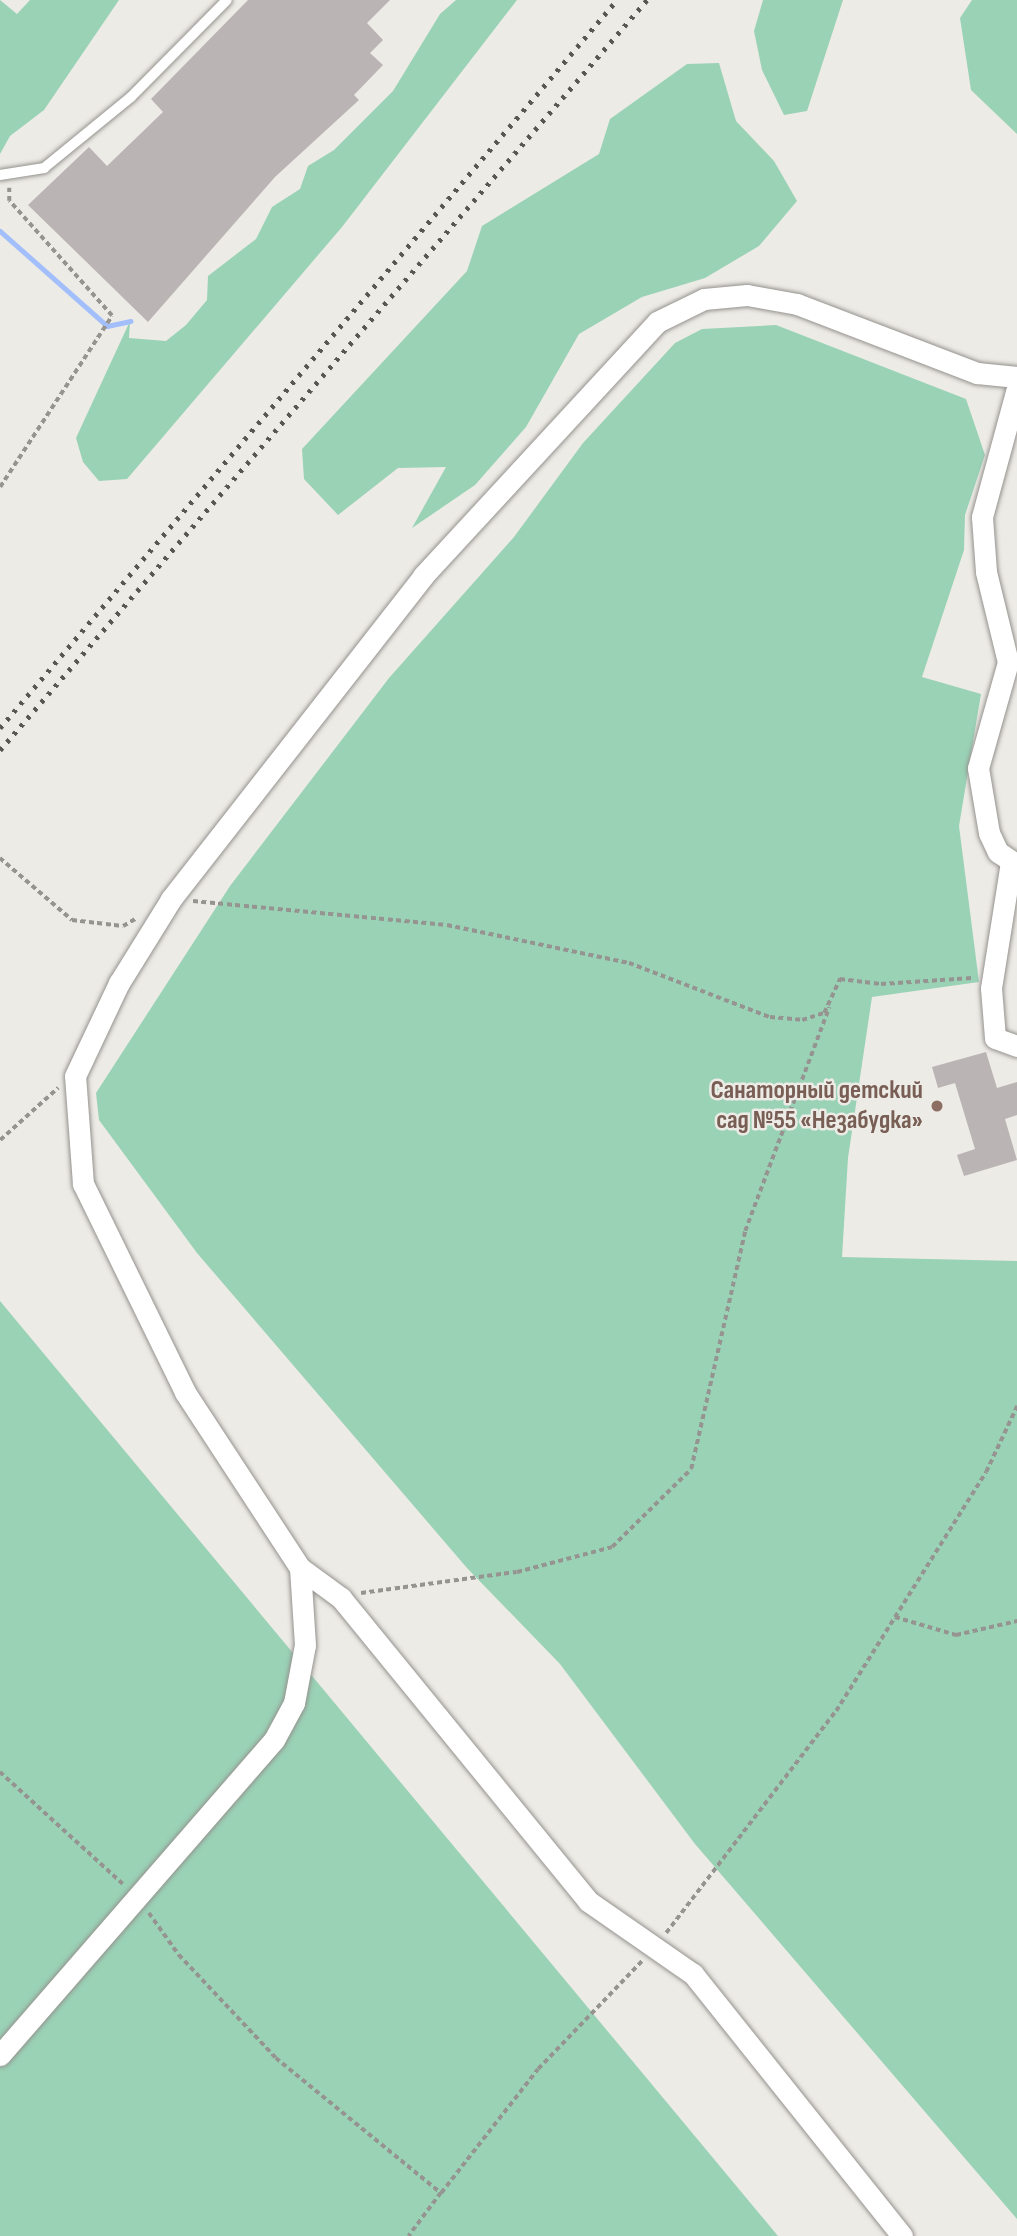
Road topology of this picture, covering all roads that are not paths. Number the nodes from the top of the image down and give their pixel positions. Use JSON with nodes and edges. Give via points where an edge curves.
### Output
{"nodes":[{"id":1,"x":227,"y":0,"type":"edge"},
{"id":2,"x":5,"y":175,"type":"edge"},
{"id":3,"x":1017,"y":377,"type":"edge"},
{"id":4,"x":1017,"y":388,"type":"edge"},
{"id":5,"x":1011,"y":687,"type":"edge"},
{"id":6,"x":1014,"y":864,"type":"edge"},
{"id":7,"x":1017,"y":1046,"type":"edge"},
{"id":8,"x":300,"y":1568,"type":"junction"},
{"id":9,"x":0,"y":2055,"type":"edge"},
{"id":10,"x":902,"y":2236,"type":"edge"}],
"edges":[{"from":1,"to":2,"type":"lane","via":[[89,133],[44,168]]},
{"from":3,"to":8,"type":"street","via":[[977,373],[797,304],[747,295],[704,299],[657,322],[423,576],[171,899],[119,983],[75,1076],[83,1184],[110,1249],[185,1392]]},
{"from":4,"to":5,"type":"street","via":[[981,540],[1004,632]]},
{"from":5,"to":6,"type":"street","via":[[978,768],[989,833]]},
{"from":6,"to":7,"type":"street","via":[[992,980],[995,1038]]},
{"from":8,"to":9,"type":"street","via":[[305,1644],[294,1703],[274,1740]]},
{"from":8,"to":10,"type":"street","via":[[341,1598],[588,1901],[693,1974]]}]}
